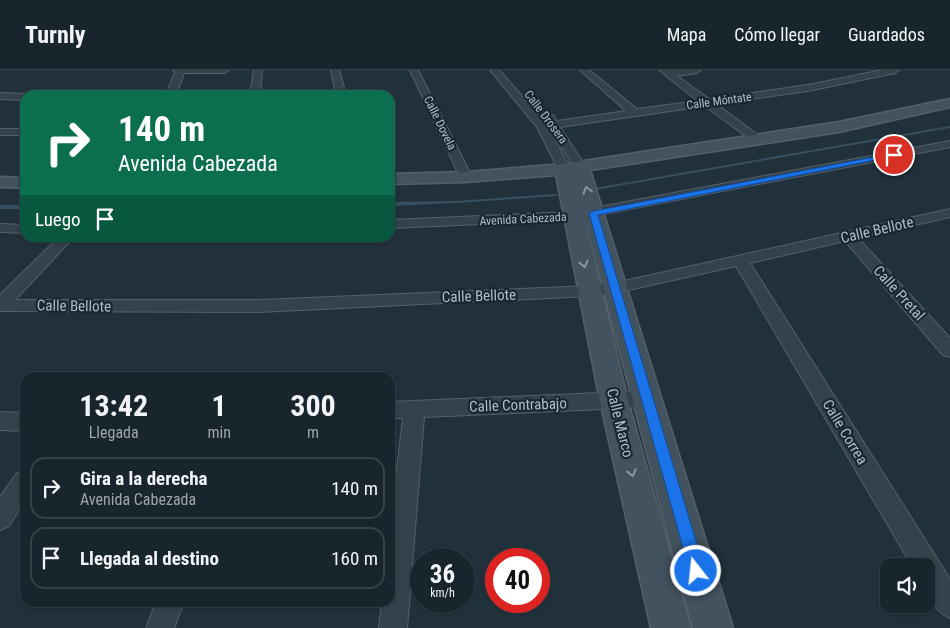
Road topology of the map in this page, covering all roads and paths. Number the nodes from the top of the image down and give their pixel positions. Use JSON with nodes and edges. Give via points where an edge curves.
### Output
{"nodes":[{"id":1,"x":179,"y":70,"type":"edge"},
{"id":2,"x":225,"y":70,"type":"edge"},
{"id":3,"x":258,"y":70,"type":"edge"},
{"id":4,"x":335,"y":70,"type":"edge"},
{"id":5,"x":414,"y":70,"type":"edge"},
{"id":6,"x":494,"y":70,"type":"edge"},
{"id":7,"x":584,"y":70,"type":"edge"},
{"id":8,"x":697,"y":70,"type":"edge"},
{"id":9,"x":895,"y":70,"type":"edge"},
{"id":10,"x":666,"y":72,"type":"edge"},
{"id":11,"x":172,"y":90,"type":"edge"},
{"id":12,"x":256,"y":90,"type":"edge"},
{"id":13,"x":340,"y":90,"type":"edge"},
{"id":14,"x":0,"y":96,"type":"edge"},
{"id":15,"x":20,"y":97,"type":"edge"},
{"id":16,"x":708,"y":103,"type":"junction"},
{"id":17,"x":950,"y":103,"type":"edge"},
{"id":18,"x":539,"y":105,"type":"dead end"},
{"id":19,"x":634,"y":112,"type":"junction"},
{"id":20,"x":555,"y":125,"type":"junction"},
{"id":21,"x":542,"y":126,"type":"junction"},
{"id":22,"x":0,"y":132,"type":"edge"},
{"id":23,"x":20,"y":132,"type":"edge"},
{"id":24,"x":758,"y":140,"type":"junction"},
{"id":25,"x":950,"y":144,"type":"edge"},
{"id":26,"x":572,"y":168,"type":"junction"},
{"id":27,"x":466,"y":177,"type":"junction"},
{"id":28,"x":395,"y":180,"type":"edge"},
{"id":29,"x":0,"y":182,"type":"edge"},
{"id":30,"x":20,"y":183,"type":"edge"},
{"id":31,"x":583,"y":215,"type":"junction"},
{"id":32,"x":949,"y":215,"type":"edge"},
{"id":33,"x":395,"y":224,"type":"edge"},
{"id":34,"x":0,"y":228,"type":"edge"},
{"id":35,"x":20,"y":229,"type":"edge"},
{"id":36,"x":848,"y":236,"type":"junction"},
{"id":37,"x":62,"y":242,"type":"edge"},
{"id":38,"x":740,"y":260,"type":"junction"},
{"id":39,"x":603,"y":289,"type":"junction"},
{"id":40,"x":0,"y":305,"type":"edge"},
{"id":41,"x":950,"y":350,"type":"edge"},
{"id":42,"x":646,"y":399,"type":"junction"},
{"id":43,"x":614,"y":401,"type":"junction"},
{"id":44,"x":402,"y":410,"type":"edge"},
{"id":45,"x":0,"y":421,"type":"edge"},
{"id":46,"x":20,"y":422,"type":"edge"},
{"id":47,"x":20,"y":488,"type":"edge"},
{"id":48,"x":0,"y":518,"type":"edge"},
{"id":49,"x":395,"y":580,"type":"edge"},
{"id":50,"x":950,"y":604,"type":"edge"},
{"id":51,"x":168,"y":607,"type":"edge"},
{"id":52,"x":394,"y":607,"type":"edge"},
{"id":53,"x":160,"y":628,"type":"edge"},
{"id":54,"x":393,"y":628,"type":"edge"},
{"id":55,"x":671,"y":628,"type":"edge"},
{"id":56,"x":713,"y":628,"type":"edge"}],
"edges":[{"from":1,"to":2,"type":"street"},
{"from":1,"to":11,"type":"street"},
{"from":3,"to":12,"type":"street"},
{"from":4,"to":13,"type":"street"},
{"from":5,"to":27,"type":"street","name":"Calle Dovela"},
{"from":6,"to":21,"type":"street","name":"Calle Drosera"},
{"from":7,"to":19,"type":"street"},
{"from":8,"to":10,"type":"street"},
{"from":9,"to":16,"type":"street","name":"Calle Móntate","via":[[808,88]]},
{"from":10,"to":16,"type":"street"},
{"from":14,"to":15,"type":"street"},
{"from":16,"to":19,"type":"street","name":"Calle Móntate"},
{"from":16,"to":24,"type":"street"},
{"from":17,"to":24,"type":"main road"},
{"from":18,"to":20,"type":"street","name":"Calle Drosera"},
{"from":19,"to":20,"type":"street","name":"Calle Móntate"},
{"from":20,"to":21,"type":"street","name":"Calle Móntate"},
{"from":20,"to":26,"type":"street","name":"Calle Drosera"},
{"from":21,"to":26,"type":"street","name":"Calle Drosera"},
{"from":22,"to":23,"type":"street"},
{"from":24,"to":26,"type":"main road"},
{"from":25,"to":31,"type":"street","name":"Avenida Cabezada"},
{"from":26,"to":27,"type":"main road"},
{"from":26,"to":31,"type":"main road","name":"Calle Marco"},
{"from":27,"to":28,"type":"main road"},
{"from":29,"to":30,"type":"main road"},
{"from":31,"to":33,"type":"street","name":"Avenida Cabezada"},
{"from":31,"to":39,"type":"main road","name":"Calle Marco"},
{"from":32,"to":36,"type":"street","name":"Calle Bellote"},
{"from":34,"to":35,"type":"street"},
{"from":36,"to":38,"type":"street","name":"Calle Bellote"},
{"from":36,"to":41,"type":"street","name":"Calle Pretal"},
{"from":37,"to":40,"type":"street"},
{"from":38,"to":39,"type":"street","name":"Calle Bellote"},
{"from":38,"to":50,"type":"street","name":"Calle Correa"},
{"from":39,"to":40,"type":"street","name":"Calle Bellote","via":[[259,306]]},
{"from":39,"to":42,"type":"main road","name":"Calle Marco"},
{"from":39,"to":43,"type":"main road","name":"Calle Marco"},
{"from":42,"to":43,"type":"street","name":"Calle Contrabajo"},
{"from":42,"to":56,"type":"main road","name":"Calle Marco"},
{"from":43,"to":44,"type":"street","name":"Calle Contrabajo"},
{"from":43,"to":55,"type":"main road","name":"Calle Marco","one_way":true},
{"from":44,"to":49,"type":"street"},
{"from":45,"to":46,"type":"street"},
{"from":47,"to":48,"type":"street"},
{"from":51,"to":53,"type":"street"},
{"from":52,"to":54,"type":"street"}]}
